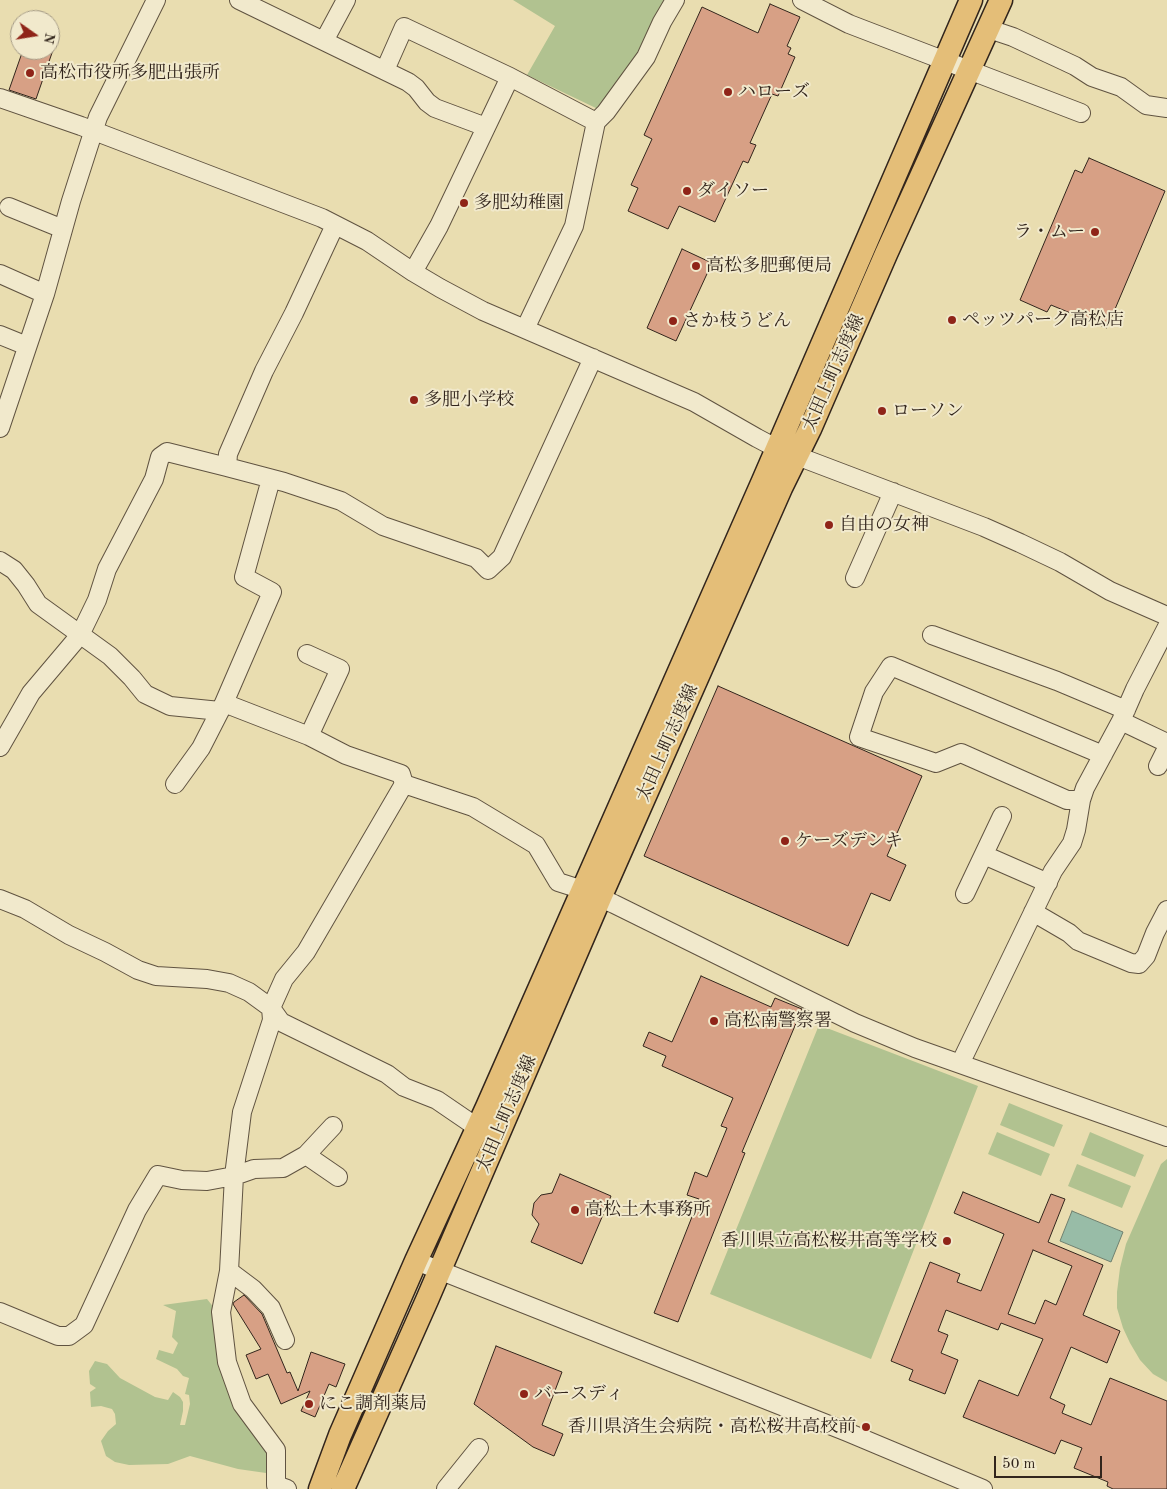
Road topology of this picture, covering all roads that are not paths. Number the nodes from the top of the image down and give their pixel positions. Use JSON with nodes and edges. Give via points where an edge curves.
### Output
{"nodes":[{"id":1,"x":156,"y":0,"type":"edge"},
{"id":2,"x":239,"y":0,"type":"edge"},
{"id":3,"x":346,"y":0,"type":"edge"},
{"id":4,"x":674,"y":0,"type":"edge"},
{"id":5,"x":802,"y":0,"type":"edge"},
{"id":6,"x":972,"y":0,"type":"edge"},
{"id":7,"x":1001,"y":0,"type":"edge"},
{"id":8,"x":988,"y":29,"type":"junction"},
{"id":9,"x":324,"y":41,"type":"junction"},
{"id":10,"x":945,"y":61,"type":"junction"},
{"id":11,"x":385,"y":70,"type":"junction"},
{"id":12,"x":969,"y":71,"type":"junction"},
{"id":13,"x":510,"y":77,"type":"junction"},
{"id":14,"x":0,"y":98,"type":"edge"},
{"id":15,"x":1167,"y":108,"type":"edge"},
{"id":16,"x":1081,"y":113,"type":"dead end"},
{"id":17,"x":596,"y":122,"type":"junction"},
{"id":18,"x":486,"y":127,"type":"junction"},
{"id":19,"x":94,"y":131,"type":"junction"},
{"id":20,"x":9,"y":207,"type":"dead end"},
{"id":21,"x":335,"y":225,"type":"junction"},
{"id":22,"x":63,"y":229,"type":"junction"},
{"id":23,"x":413,"y":272,"type":"junction"},
{"id":24,"x":0,"y":274,"type":"edge"},
{"id":25,"x":45,"y":294,"type":"junction"},
{"id":26,"x":525,"y":329,"type":"junction"},
{"id":27,"x":0,"y":335,"type":"edge"},
{"id":28,"x":27,"y":346,"type":"junction"},
{"id":29,"x":593,"y":358,"type":"junction"},
{"id":30,"x":6,"y":392,"type":"edge"},
{"id":31,"x":0,"y":428,"type":"edge"},
{"id":32,"x":776,"y":448,"type":"junction"},
{"id":33,"x":798,"y":455,"type":"junction"},
{"id":34,"x":227,"y":467,"type":"junction"},
{"id":35,"x":271,"y":479,"type":"junction"},
{"id":36,"x":893,"y":492,"type":"junction"},
{"id":37,"x":0,"y":561,"type":"edge"},
{"id":38,"x":855,"y":578,"type":"dead end"},
{"id":39,"x":1167,"y":616,"type":"edge"},
{"id":40,"x":1167,"y":627,"type":"edge"},
{"id":41,"x":80,"y":635,"type":"junction"},
{"id":42,"x":932,"y":635,"type":"dead end"},
{"id":43,"x":307,"y":654,"type":"dead end"},
{"id":44,"x":222,"y":707,"type":"junction"},
{"id":45,"x":1124,"y":715,"type":"junction"},
{"id":46,"x":309,"y":736,"type":"junction"},
{"id":47,"x":1167,"y":743,"type":"edge"},
{"id":48,"x":0,"y":747,"type":"edge"},
{"id":49,"x":1167,"y":748,"type":"edge"},
{"id":50,"x":1103,"y":755,"type":"junction"},
{"id":51,"x":1158,"y":766,"type":"dead end"},
{"id":52,"x":176,"y":784,"type":"dead end"},
{"id":53,"x":404,"y":784,"type":"junction"},
{"id":54,"x":1081,"y":800,"type":"junction"},
{"id":55,"x":1002,"y":816,"type":"dead end"},
{"id":56,"x":984,"y":855,"type":"junction"},
{"id":57,"x":1048,"y":883,"type":"junction"},
{"id":58,"x":591,"y":894,"type":"junction"},
{"id":59,"x":965,"y":894,"type":"dead end"},
{"id":60,"x":0,"y":899,"type":"edge"},
{"id":61,"x":1167,"y":910,"type":"edge"},
{"id":62,"x":1033,"y":912,"type":"junction"},
{"id":63,"x":271,"y":1008,"type":"junction"},
{"id":64,"x":960,"y":1064,"type":"junction"},
{"id":65,"x":497,"y":1112,"type":"junction"},
{"id":66,"x":333,"y":1126,"type":"dead end"},
{"id":67,"x":478,"y":1128,"type":"junction"},
{"id":68,"x":1167,"y":1137,"type":"edge"},
{"id":69,"x":306,"y":1155,"type":"junction"},
{"id":70,"x":234,"y":1176,"type":"junction"},
{"id":71,"x":338,"y":1177,"type":"dead end"},
{"id":72,"x":416,"y":1262,"type":"junction"},
{"id":73,"x":229,"y":1271,"type":"junction"},
{"id":74,"x":439,"y":1271,"type":"junction"},
{"id":75,"x":0,"y":1312,"type":"edge"},
{"id":76,"x":286,"y":1340,"type":"dead end"},
{"id":77,"x":479,"y":1448,"type":"dead end"},
{"id":78,"x":279,"y":1488,"type":"edge"},
{"id":79,"x":320,"y":1489,"type":"edge"},
{"id":80,"x":342,"y":1489,"type":"edge"},
{"id":81,"x":446,"y":1489,"type":"edge"},
{"id":82,"x":983,"y":1489,"type":"edge"}],
"edges":[{"from":1,"to":19,"type":"street"},
{"from":2,"to":9,"type":"street"},
{"from":3,"to":9,"type":"street"},
{"from":4,"to":17,"type":"street","via":[[646,58]]},
{"from":5,"to":10,"type":"street","via":[[849,24]]},
{"from":6,"to":10,"type":"main road","name":"太田上町志度線"},
{"from":7,"to":8,"type":"main road","name":"太田上町志度線"},
{"from":8,"to":12,"type":"main road","name":"太田上町志度線"},
{"from":8,"to":15,"type":"street","via":[[1013,37],[1092,77],[1121,87],[1146,105]]},
{"from":9,"to":11,"type":"street"},
{"from":10,"to":12,"type":"street"},
{"from":10,"to":32,"type":"main road","name":"太田上町志度線"},
{"from":11,"to":13,"type":"street","via":[[404,27]]},
{"from":11,"to":18,"type":"street","via":[[416,88],[435,108]]},
{"from":12,"to":16,"type":"street"},
{"from":12,"to":33,"type":"main road","name":"太田上町志度線"},
{"from":13,"to":17,"type":"street"},
{"from":13,"to":18,"type":"street"},
{"from":14,"to":19,"type":"street"},
{"from":17,"to":26,"type":"street","via":[[574,226]]},
{"from":18,"to":23,"type":"street","via":[[439,226]]},
{"from":19,"to":21,"type":"street"},
{"from":19,"to":22,"type":"street"},
{"from":20,"to":22,"type":"street"},
{"from":21,"to":23,"type":"street","via":[[367,241]]},
{"from":21,"to":34,"type":"street","via":[[264,371],[228,454]]},
{"from":22,"to":25,"type":"street"},
{"from":23,"to":26,"type":"street"},
{"from":24,"to":25,"type":"street"},
{"from":25,"to":28,"type":"street"},
{"from":26,"to":29,"type":"street"},
{"from":27,"to":28,"type":"street"},
{"from":28,"to":30,"type":"street"},
{"from":29,"to":32,"type":"street","via":[[694,402]]},
{"from":29,"to":35,"type":"street","via":[[502,558],[488,570],[476,558],[383,526],[341,501]]},
{"from":30,"to":31,"type":"street"},
{"from":32,"to":33,"type":"street"},
{"from":32,"to":58,"type":"main road","name":"太田上町志度線"},
{"from":33,"to":36,"type":"street"},
{"from":33,"to":58,"type":"main road","name":"太田上町志度線"},
{"from":34,"to":35,"type":"street"},
{"from":34,"to":41,"type":"street","via":[[167,452],[160,457],[154,479],[107,569]]},
{"from":35,"to":44,"type":"street","via":[[244,576],[272,592]]},
{"from":36,"to":38,"type":"street"},
{"from":36,"to":39,"type":"street","via":[[1020,543],[1110,591]]},
{"from":37,"to":41,"type":"street","via":[[14,570],[38,604]]},
{"from":40,"to":45,"type":"street"},
{"from":41,"to":44,"type":"street","via":[[110,656],[145,694],[170,706]]},
{"from":41,"to":48,"type":"street","via":[[31,693]]},
{"from":42,"to":45,"type":"street","via":[[1057,681]]},
{"from":43,"to":46,"type":"street","via":[[340,670]]},
{"from":44,"to":46,"type":"street"},
{"from":44,"to":52,"type":"street","via":[[201,748]]},
{"from":45,"to":47,"type":"street"},
{"from":45,"to":50,"type":"street"},
{"from":46,"to":53,"type":"street","via":[[346,755],[401,774]]},
{"from":49,"to":51,"type":"street"},
{"from":50,"to":54,"type":"street"},
{"from":50,"to":54,"type":"street","via":[[891,666],[874,692],[859,737],[936,762],[961,753],[1066,800]]},
{"from":53,"to":58,"type":"street","via":[[473,807],[536,845],[558,882]]},
{"from":53,"to":63,"type":"street","via":[[306,952],[284,980]]},
{"from":54,"to":57,"type":"street","via":[[1072,843]]},
{"from":55,"to":56,"type":"street"},
{"from":56,"to":57,"type":"street"},
{"from":56,"to":59,"type":"street"},
{"from":57,"to":62,"type":"street"},
{"from":58,"to":64,"type":"street","via":[[855,1023]]},
{"from":58,"to":65,"type":"main road","name":"太田上町志度線"},
{"from":60,"to":63,"type":"street","via":[[25,909],[138,970],[156,976],[228,983],[249,992]]},
{"from":61,"to":62,"type":"street","via":[[1146,956],[1139,964],[1078,941]]},
{"from":62,"to":64,"type":"street"},
{"from":63,"to":67,"type":"street","via":[[281,1022],[387,1074],[404,1087],[437,1100]]},
{"from":63,"to":70,"type":"street","via":[[272,1020],[242,1112]]},
{"from":64,"to":68,"type":"street"},
{"from":65,"to":67,"type":"main road","name":"太田上町志度線"},
{"from":65,"to":74,"type":"main road","name":"太田上町志度線"},
{"from":66,"to":69,"type":"street"},
{"from":67,"to":72,"type":"main road","name":"太田上町志度線"},
{"from":69,"to":70,"type":"street","via":[[283,1168],[254,1169]]},
{"from":69,"to":71,"type":"street"},
{"from":70,"to":73,"type":"street"},
{"from":70,"to":75,"type":"street","via":[[207,1181],[158,1175],[137,1210],[84,1325],[69,1336],[58,1336]]},
{"from":72,"to":74,"type":"street"},
{"from":72,"to":79,"type":"main road","name":"太田上町志度線","via":[[340,1435]]},
{"from":73,"to":76,"type":"street","via":[[271,1308]]},
{"from":73,"to":78,"type":"street","via":[[221,1312],[227,1362],[242,1404],[276,1450]]},
{"from":74,"to":80,"type":"main road","name":"太田上町志度線"},
{"from":74,"to":82,"type":"street","via":[[838,1428]]},
{"from":77,"to":81,"type":"street"}]}
